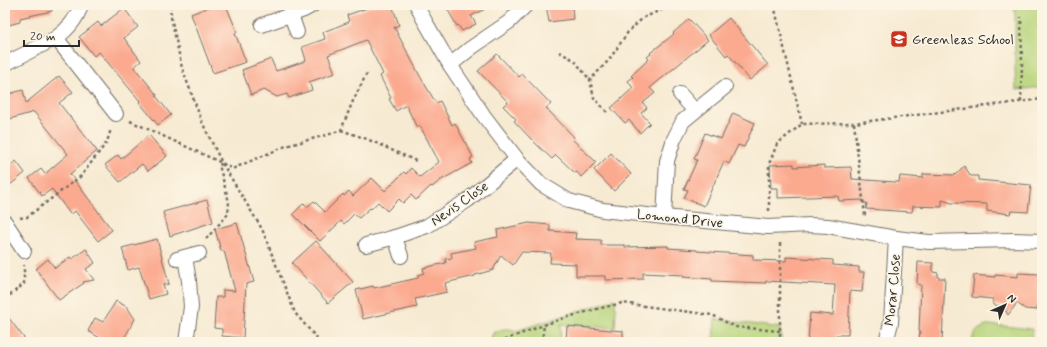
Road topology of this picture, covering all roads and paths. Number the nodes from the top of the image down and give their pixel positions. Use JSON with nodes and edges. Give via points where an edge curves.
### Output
{"nodes":[{"id":1,"x":81,"y":5,"type":"edge"},
{"id":2,"x":170,"y":5,"type":"edge"},
{"id":3,"x":313,"y":5,"type":"edge"},
{"id":4,"x":417,"y":5,"type":"edge"},
{"id":5,"x":526,"y":5,"type":"edge"},
{"id":6,"x":672,"y":5,"type":"edge"},
{"id":7,"x":774,"y":5,"type":"edge"},
{"id":8,"x":291,"y":15,"type":"junction"},
{"id":9,"x":1021,"y":17,"type":"dead end"},
{"id":10,"x":262,"y":24,"type":"dead end"},
{"id":11,"x":297,"y":32,"type":"dead end"},
{"id":12,"x":56,"y":38,"type":"junction"},
{"id":13,"x":559,"y":52,"type":"dead end"},
{"id":14,"x":5,"y":62,"type":"edge"},
{"id":15,"x":450,"y":65,"type":"junction"},
{"id":16,"x":367,"y":73,"type":"dead end"},
{"id":17,"x":590,"y":80,"type":"junction"},
{"id":18,"x":725,"y":87,"type":"dead end"},
{"id":19,"x":680,"y":94,"type":"dead end"},
{"id":20,"x":1042,"y":99,"type":"edge"},
{"id":21,"x":1021,"y":102,"type":"junction"},
{"id":22,"x":695,"y":111,"type":"junction"},
{"id":23,"x":607,"y":112,"type":"dead end"},
{"id":24,"x":116,"y":114,"type":"junction"},
{"id":25,"x":854,"y":123,"type":"junction"},
{"id":26,"x":802,"y":124,"type":"junction"},
{"id":27,"x":341,"y":130,"type":"junction"},
{"id":28,"x":517,"y":159,"type":"junction"},
{"id":29,"x":416,"y":162,"type":"dead end"},
{"id":30,"x":222,"y":163,"type":"junction"},
{"id":31,"x":664,"y":217,"type":"junction"},
{"id":32,"x":20,"y":218,"type":"dead end"},
{"id":33,"x":5,"y":222,"type":"edge"},
{"id":34,"x":774,"y":227,"type":"junction"},
{"id":35,"x":867,"y":233,"type":"junction"},
{"id":36,"x":395,"y":237,"type":"junction"},
{"id":37,"x":896,"y":238,"type":"junction"},
{"id":38,"x":1042,"y":241,"type":"edge"},
{"id":39,"x":366,"y":245,"type":"dead end"},
{"id":40,"x":24,"y":251,"type":"joint"},
{"id":41,"x":199,"y":253,"type":"joint"},
{"id":42,"x":401,"y":256,"type":"dead end"},
{"id":43,"x":5,"y":299,"type":"edge"},
{"id":44,"x":544,"y":325,"type":"junction"},
{"id":45,"x":780,"y":331,"type":"junction"},
{"id":46,"x":186,"y":342,"type":"edge"},
{"id":47,"x":320,"y":342,"type":"edge"},
{"id":48,"x":499,"y":342,"type":"edge"},
{"id":49,"x":542,"y":342,"type":"edge"},
{"id":50,"x":780,"y":342,"type":"edge"},
{"id":51,"x":886,"y":342,"type":"edge"}],
"edges":[{"from":1,"to":12,"type":"street","via":[[66,30]]},
{"from":2,"to":30,"type":"path","via":[[182,68],[202,122]]},
{"from":3,"to":8,"type":"street"},
{"from":4,"to":15,"type":"street","name":"Lomond Drive"},
{"from":5,"to":15,"type":"street","via":[[509,22]]},
{"from":6,"to":17,"type":"path","via":[[643,18],[628,32],[609,60]]},
{"from":7,"to":26,"type":"path"},
{"from":8,"to":10,"type":"street"},
{"from":8,"to":11,"type":"street"},
{"from":9,"to":21,"type":"path"},
{"from":12,"to":14,"type":"street","via":[[10,62]]},
{"from":12,"to":24,"type":"street"},
{"from":13,"to":17,"type":"path","via":[[574,60]]},
{"from":15,"to":28,"type":"street","name":"Lomond Drive"},
{"from":16,"to":27,"type":"path"},
{"from":17,"to":23,"type":"path","via":[[594,98]]},
{"from":18,"to":22,"type":"street"},
{"from":19,"to":22,"type":"street"},
{"from":20,"to":21,"type":"path"},
{"from":21,"to":25,"type":"path"},
{"from":22,"to":31,"type":"street","via":[[683,121],[667,161]]},
{"from":24,"to":30,"type":"path"},
{"from":24,"to":32,"type":"path","via":[[107,142],[81,176],[27,217]]},
{"from":25,"to":26,"type":"path"},
{"from":25,"to":35,"type":"path"},
{"from":26,"to":34,"type":"path","via":[[777,144],[769,164]]},
{"from":27,"to":29,"type":"path"},
{"from":27,"to":30,"type":"path","via":[[286,146],[232,169]]},
{"from":28,"to":31,"type":"street","name":"Lomond Drive","via":[[541,184],[569,201],[603,210]]},
{"from":28,"to":36,"type":"street","name":"Nevis Close","via":[[468,200],[427,226]]},
{"from":30,"to":41,"type":"path","via":[[219,165],[229,202],[228,214],[202,243]]},
{"from":30,"to":47,"type":"path","via":[[262,228],[295,313]]},
{"from":31,"to":34,"type":"street","name":"Lomond Drive"},
{"from":33,"to":40,"type":"street"},
{"from":34,"to":35,"type":"street","name":"Lomond Drive","via":[[828,226]]},
{"from":34,"to":45,"type":"path"},
{"from":35,"to":37,"type":"street","name":"Lomond Drive"},
{"from":36,"to":39,"type":"street","name":"Nevis Close"},
{"from":36,"to":42,"type":"street"},
{"from":37,"to":38,"type":"street","name":"Lomond Drive","via":[[929,242]]},
{"from":37,"to":51,"type":"street","name":"Morar Close","via":[[891,324]]},
{"from":40,"to":43,"type":"path","via":[[24,284]]},
{"from":41,"to":46,"type":"street","via":[[181,258],[188,281],[191,307]]},
{"from":44,"to":45,"type":"path","via":[[622,304],[712,315],[736,326]]},
{"from":44,"to":48,"type":"path"},
{"from":44,"to":49,"type":"path"},
{"from":45,"to":50,"type":"path"}]}
